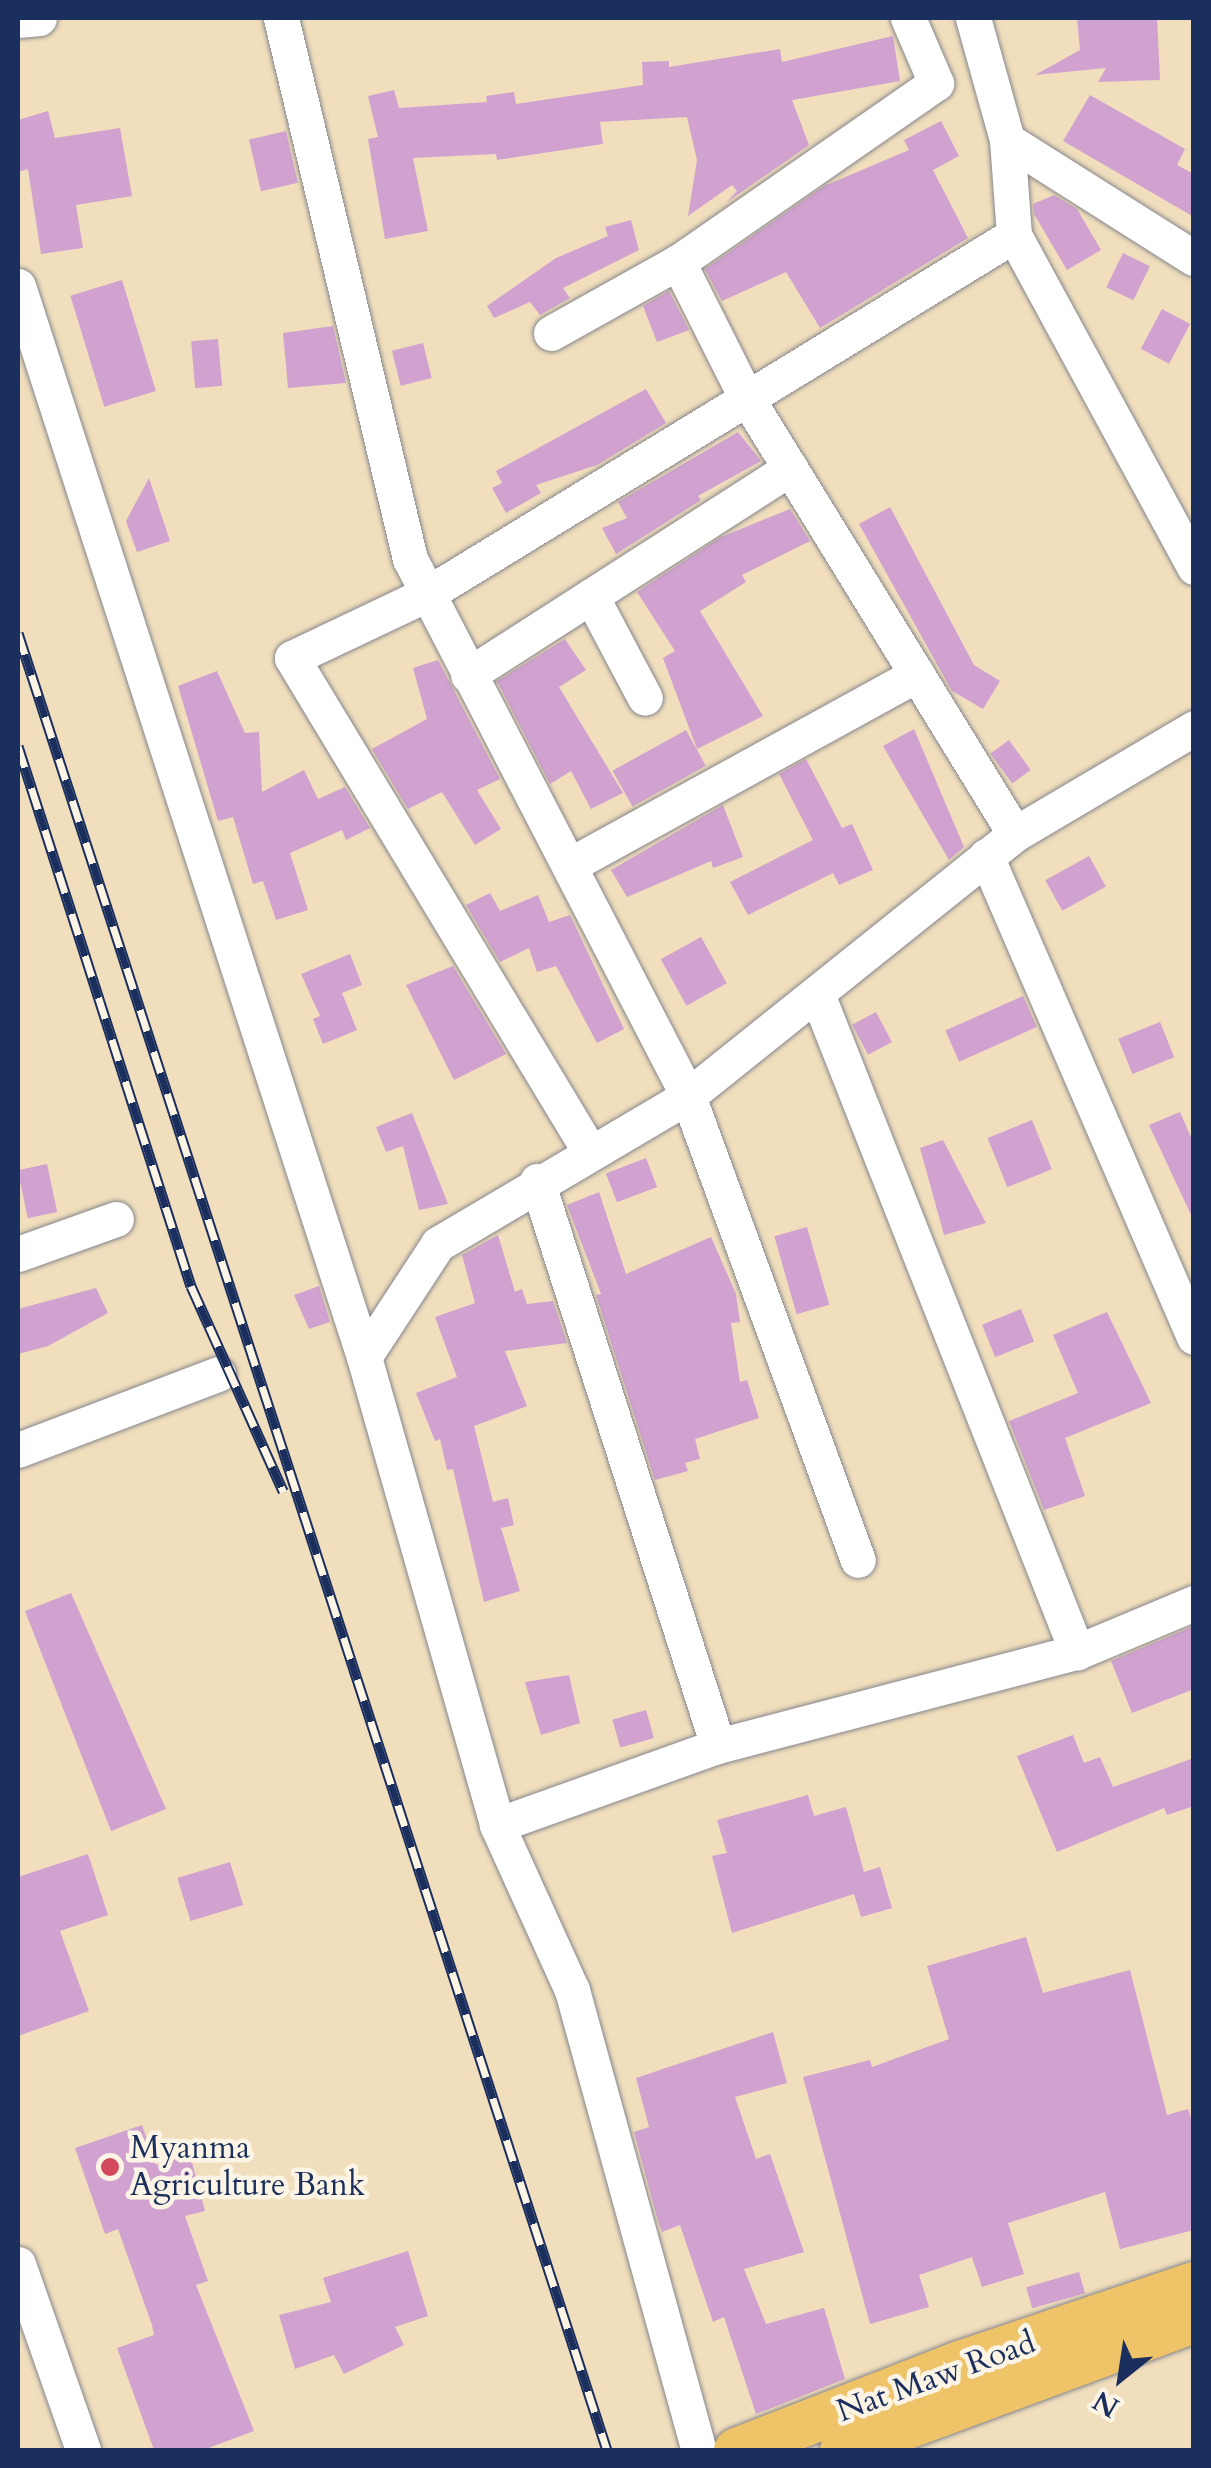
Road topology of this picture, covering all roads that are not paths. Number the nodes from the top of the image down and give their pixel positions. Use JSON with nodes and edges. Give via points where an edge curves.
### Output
{"nodes":[{"id":1,"x":39,"y":18,"type":"edge"},
{"id":2,"x":281,"y":18,"type":"edge"},
{"id":3,"x":908,"y":18,"type":"edge"},
{"id":4,"x":972,"y":18,"type":"edge"},
{"id":5,"x":18,"y":20,"type":"edge"},
{"id":6,"x":1008,"y":140,"type":"junction"},
{"id":7,"x":1014,"y":235,"type":"junction"},
{"id":8,"x":1194,"y":258,"type":"edge"},
{"id":9,"x":678,"y":262,"type":"junction"},
{"id":10,"x":18,"y":286,"type":"edge"},
{"id":11,"x":551,"y":333,"type":"dead end"},
{"id":12,"x":745,"y":395,"type":"junction"},
{"id":13,"x":790,"y":468,"type":"junction"},
{"id":14,"x":1194,"y":567,"type":"edge"},
{"id":15,"x":427,"y":594,"type":"junction"},
{"id":16,"x":591,"y":596,"type":"junction"},
{"id":17,"x":468,"y":674,"type":"junction"},
{"id":18,"x":916,"y":674,"type":"junction"},
{"id":19,"x":644,"y":698,"type":"dead end"},
{"id":20,"x":1194,"y":728,"type":"edge"},
{"id":21,"x":1015,"y":834,"type":"junction"},
{"id":22,"x":986,"y":856,"type":"junction"},
{"id":23,"x":570,"y":865,"type":"junction"},
{"id":24,"x":817,"y":994,"type":"junction"},
{"id":25,"x":688,"y":1096,"type":"junction"},
{"id":26,"x":590,"y":1152,"type":"junction"},
{"id":27,"x":537,"y":1181,"type":"junction"},
{"id":28,"x":116,"y":1218,"type":"dead end"},
{"id":29,"x":18,"y":1254,"type":"edge"},
{"id":30,"x":1194,"y":1337,"type":"edge"},
{"id":31,"x":364,"y":1357,"type":"junction"},
{"id":32,"x":218,"y":1374,"type":"dead end"},
{"id":33,"x":18,"y":1450,"type":"edge"},
{"id":34,"x":858,"y":1560,"type":"dead end"},
{"id":35,"x":1194,"y":1603,"type":"edge"},
{"id":36,"x":1078,"y":1652,"type":"junction"},
{"id":37,"x":718,"y":1746,"type":"junction"},
{"id":38,"x":497,"y":1825,"type":"junction"},
{"id":39,"x":18,"y":2264,"type":"edge"},
{"id":40,"x":1194,"y":2284,"type":"edge"},
{"id":41,"x":1194,"y":2320,"type":"edge"},
{"id":42,"x":83,"y":2450,"type":"edge"},
{"id":43,"x":699,"y":2450,"type":"edge"},
{"id":44,"x":736,"y":2450,"type":"edge"},
{"id":45,"x":842,"y":2450,"type":"edge"}],
"edges":[{"from":1,"to":5,"type":"street"},
{"from":2,"to":15,"type":"street","via":[[410,559]]},
{"from":3,"to":9,"type":"street","via":[[936,83]]},
{"from":4,"to":6,"type":"street"},
{"from":6,"to":7,"type":"street"},
{"from":6,"to":8,"type":"street"},
{"from":7,"to":12,"type":"street"},
{"from":7,"to":14,"type":"street"},
{"from":9,"to":11,"type":"street"},
{"from":9,"to":12,"type":"street"},
{"from":10,"to":31,"type":"street"},
{"from":12,"to":13,"type":"street"},
{"from":12,"to":15,"type":"street"},
{"from":13,"to":16,"type":"street"},
{"from":13,"to":18,"type":"street"},
{"from":15,"to":17,"type":"street"},
{"from":15,"to":26,"type":"street","via":[[292,658]]},
{"from":16,"to":17,"type":"street"},
{"from":16,"to":19,"type":"street"},
{"from":17,"to":23,"type":"street"},
{"from":18,"to":21,"type":"street"},
{"from":18,"to":23,"type":"street"},
{"from":20,"to":21,"type":"street"},
{"from":21,"to":22,"type":"street"},
{"from":22,"to":24,"type":"street"},
{"from":22,"to":30,"type":"street"},
{"from":23,"to":25,"type":"street"},
{"from":24,"to":25,"type":"street"},
{"from":24,"to":36,"type":"street"},
{"from":25,"to":26,"type":"street"},
{"from":25,"to":34,"type":"street"},
{"from":26,"to":27,"type":"street"},
{"from":27,"to":31,"type":"street","via":[[438,1244]]},
{"from":27,"to":37,"type":"street"},
{"from":28,"to":29,"type":"street"},
{"from":31,"to":38,"type":"street"},
{"from":32,"to":33,"type":"street"},
{"from":35,"to":36,"type":"street"},
{"from":36,"to":37,"type":"street"},
{"from":37,"to":38,"type":"street"},
{"from":38,"to":43,"type":"street","via":[[572,1990]]},
{"from":39,"to":42,"type":"street"},
{"from":40,"to":44,"type":"main road","name":"Nat Maw Road","via":[[959,2363]]},
{"from":41,"to":45,"type":"main road","name":"Nat Maw Road"}]}
